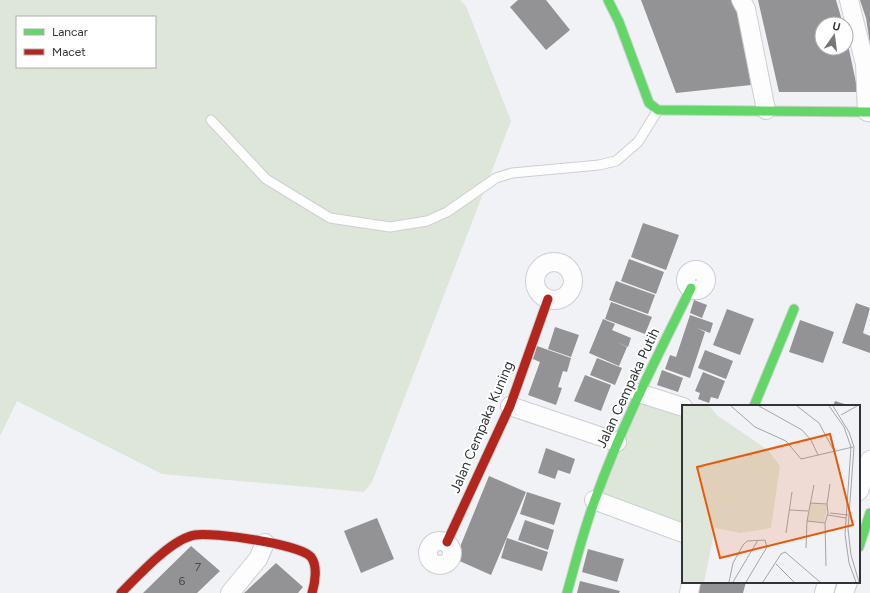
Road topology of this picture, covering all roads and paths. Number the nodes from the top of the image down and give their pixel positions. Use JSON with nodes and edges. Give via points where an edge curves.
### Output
{"nodes":[{"id":1,"x":608,"y":0,"type":"edge"},
{"id":2,"x":620,"y":0,"type":"edge"},
{"id":3,"x":741,"y":0,"type":"edge"},
{"id":4,"x":849,"y":0,"type":"edge"},
{"id":5,"x":667,"y":108,"type":"junction"},
{"id":6,"x":766,"y":110,"type":"junction"},
{"id":7,"x":869,"y":112,"type":"edge"},
{"id":8,"x":211,"y":120,"type":"dead end"},
{"id":9,"x":690,"y":288,"type":"dead end"},
{"id":10,"x":548,"y":299,"type":"dead end"},
{"id":11,"x":794,"y":309,"type":"dead end"},
{"id":12,"x":639,"y":393,"type":"junction"},
{"id":13,"x":754,"y":405,"type":"edge"},
{"id":14,"x":510,"y":406,"type":"junction"},
{"id":15,"x":682,"y":408,"type":"edge"},
{"id":16,"x":617,"y":442,"type":"junction"},
{"id":17,"x":870,"y":460,"type":"edge"},
{"id":18,"x":860,"y":488,"type":"edge"},
{"id":19,"x":594,"y":500,"type":"junction"},
{"id":20,"x":865,"y":522,"type":"edge"},
{"id":21,"x":682,"y":533,"type":"edge"},
{"id":22,"x":447,"y":542,"type":"dead end"},
{"id":23,"x":265,"y":543,"type":"junction"},
{"id":24,"x":860,"y":543,"type":"edge"},
{"id":25,"x":691,"y":583,"type":"edge"},
{"id":26,"x":827,"y":583,"type":"edge"},
{"id":27,"x":848,"y":583,"type":"edge"},
{"id":28,"x":121,"y":593,"type":"edge"},
{"id":29,"x":230,"y":593,"type":"edge"},
{"id":30,"x":312,"y":593,"type":"edge"},
{"id":31,"x":567,"y":593,"type":"edge"},
{"id":32,"x":689,"y":593,"type":"edge"},
{"id":33,"x":824,"y":593,"type":"edge"},
{"id":34,"x":844,"y":593,"type":"edge"}],
"edges":[{"from":1,"to":5,"type":"street","via":[[619,22],[649,103]]},
{"from":2,"to":5,"type":"street","via":[[657,94]]},
{"from":3,"to":6,"type":"street","via":[[746,9]]},
{"from":4,"to":7,"type":"street","via":[[865,64]]},
{"from":5,"to":6,"type":"street"},
{"from":5,"to":8,"type":"lane","via":[[638,142],[616,161],[599,165],[512,173],[496,178],[447,212],[427,222],[390,227],[330,218],[266,180]]},
{"from":6,"to":7,"type":"street"},
{"from":9,"to":12,"type":"street","name":"Jalan Cempaka Putih"},
{"from":10,"to":14,"type":"street","name":"Jalan Cempaka Kuning"},
{"from":11,"to":13,"type":"street"},
{"from":12,"to":15,"type":"street"},
{"from":12,"to":16,"type":"street","name":"Jalan Cempaka Putih"},
{"from":14,"to":16,"type":"street"},
{"from":14,"to":22,"type":"street","name":"Jalan Cempaka Kuning"},
{"from":16,"to":19,"type":"street","name":"Jalan Cempaka Putih"},
{"from":17,"to":18,"type":"street"},
{"from":19,"to":21,"type":"street"},
{"from":19,"to":31,"type":"street","name":"Jalan Cempaka Putih"},
{"from":20,"to":24,"type":"street"},
{"from":23,"to":28,"type":"street","via":[[195,535],[167,549]]},
{"from":23,"to":29,"type":"street","via":[[258,559]]},
{"from":23,"to":30,"type":"street","via":[[298,548],[311,558],[314,575]]},
{"from":25,"to":32,"type":"street"},
{"from":26,"to":33,"type":"street"},
{"from":27,"to":34,"type":"street"}]}
